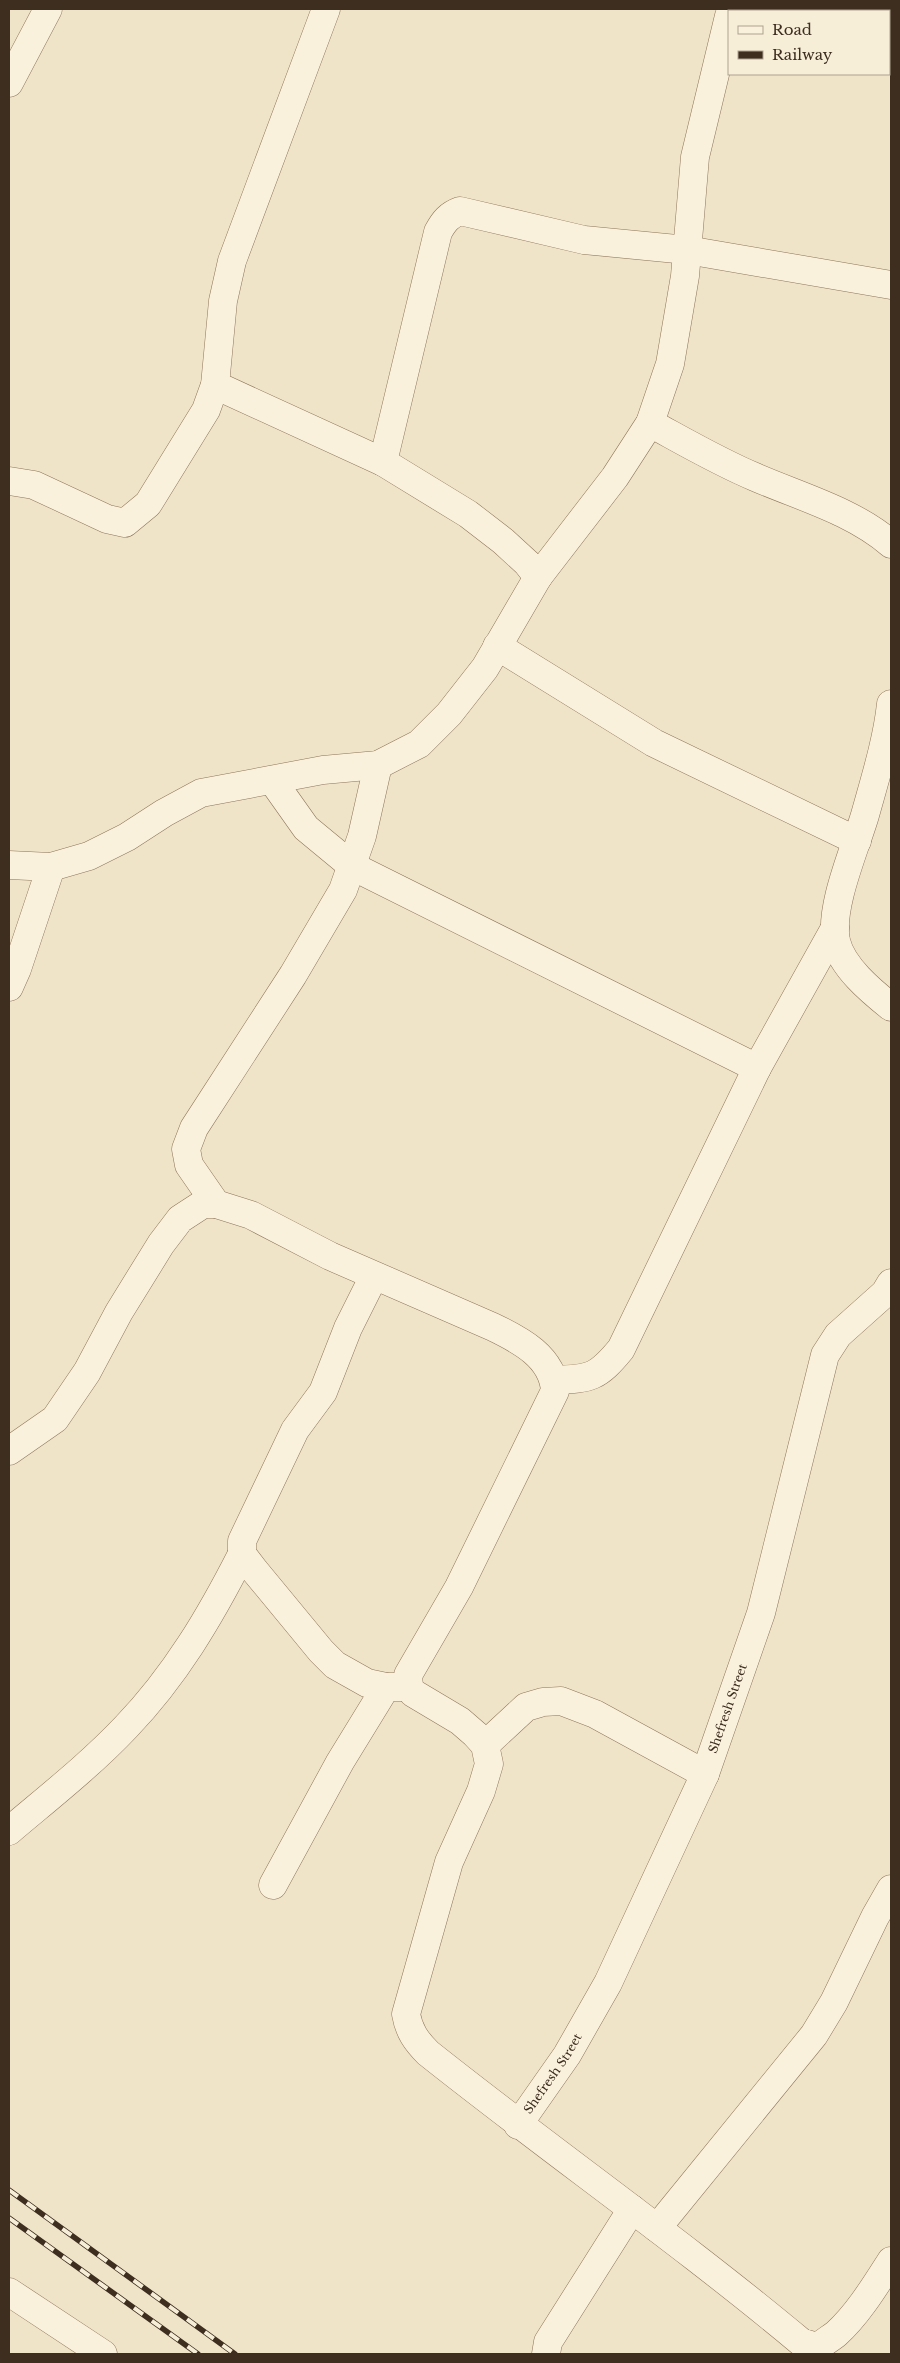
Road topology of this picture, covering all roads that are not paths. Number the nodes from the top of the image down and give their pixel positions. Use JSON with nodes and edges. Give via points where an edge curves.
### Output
{"nodes":[{"id":1,"x":48,"y":9,"type":"edge"},
{"id":2,"x":326,"y":9,"type":"edge"},
{"id":3,"x":728,"y":20,"type":"edge"},
{"id":4,"x":9,"y":83,"type":"edge"},
{"id":5,"x":687,"y":250,"type":"junction"},
{"id":6,"x":891,"y":285,"type":"edge"},
{"id":7,"x":215,"y":385,"type":"junction"},
{"id":8,"x":650,"y":423,"type":"junction"},
{"id":9,"x":382,"y":462,"type":"junction"},
{"id":10,"x":9,"y":481,"type":"edge"},
{"id":11,"x":891,"y":544,"type":"edge"},
{"id":12,"x":538,"y":577,"type":"junction"},
{"id":13,"x":497,"y":646,"type":"junction"},
{"id":14,"x":891,"y":704,"type":"edge"},
{"id":15,"x":378,"y":765,"type":"junction"},
{"id":16,"x":272,"y":780,"type":"junction"},
{"id":17,"x":857,"y":841,"type":"junction"},
{"id":18,"x":9,"y":865,"type":"edge"},
{"id":19,"x":352,"y":866,"type":"junction"},
{"id":20,"x":51,"y":867,"type":"junction"},
{"id":21,"x":835,"y":928,"type":"junction"},
{"id":22,"x":9,"y":987,"type":"edge"},
{"id":23,"x":891,"y":1007,"type":"edge"},
{"id":24,"x":758,"y":1068,"type":"junction"},
{"id":25,"x":216,"y":1204,"type":"junction"},
{"id":26,"x":374,"y":1276,"type":"junction"},
{"id":27,"x":891,"y":1283,"type":"edge"},
{"id":28,"x":555,"y":1380,"type":"junction"},
{"id":29,"x":9,"y":1451,"type":"edge"},
{"id":30,"x":242,"y":1554,"type":"junction"},
{"id":31,"x":397,"y":1687,"type":"junction"},
{"id":32,"x":485,"y":1745,"type":"junction"},
{"id":33,"x":705,"y":1774,"type":"junction"},
{"id":34,"x":9,"y":1831,"type":"edge"},
{"id":35,"x":274,"y":1886,"type":"dead end"},
{"id":36,"x":891,"y":1889,"type":"edge"},
{"id":37,"x":518,"y":2125,"type":"junction"},
{"id":38,"x":632,"y":2209,"type":"junction"},
{"id":39,"x":657,"y":2228,"type":"junction"},
{"id":40,"x":891,"y":2261,"type":"edge"},
{"id":41,"x":9,"y":2292,"type":"edge"},
{"id":42,"x":814,"y":2350,"type":"edge"},
{"id":43,"x":103,"y":2354,"type":"edge"},
{"id":44,"x":546,"y":2354,"type":"edge"}],
"edges":[{"from":1,"to":4,"type":"street"},
{"from":2,"to":7,"type":"street","via":[[232,261],[223,301]]},
{"from":3,"to":5,"type":"street","via":[[695,157]]},
{"from":5,"to":6,"type":"street"},
{"from":5,"to":8,"type":"street","via":[[670,364]]},
{"from":5,"to":9,"type":"street","via":[[584,240],[460,211],[451,214],[438,232]]},
{"from":7,"to":9,"type":"street"},
{"from":7,"to":10,"type":"street","via":[[206,410],[148,504],[125,523],[107,519],[34,485]]},
{"from":8,"to":11,"type":"street","via":[[753,476],[868,527]]},
{"from":8,"to":12,"type":"street","via":[[615,477]]},
{"from":9,"to":12,"type":"street","via":[[468,514],[503,541]]},
{"from":12,"to":13,"type":"street"},
{"from":13,"to":15,"type":"street","via":[[485,668],[455,706],[419,744]]},
{"from":13,"to":17,"type":"street","via":[[654,743]]},
{"from":14,"to":17,"type":"street","via":[[889,723]]},
{"from":15,"to":16,"type":"street","via":[[323,770]]},
{"from":15,"to":19,"type":"street"},
{"from":16,"to":19,"type":"street","via":[[306,828]]},
{"from":16,"to":20,"type":"street","via":[[201,794],[89,856]]},
{"from":17,"to":21,"type":"street","via":[[837,906]]},
{"from":18,"to":20,"type":"street"},
{"from":19,"to":24,"type":"street"},
{"from":19,"to":25,"type":"street","via":[[343,890],[293,975],[194,1128],[186,1149],[189,1165]]},
{"from":20,"to":22,"type":"street"},
{"from":21,"to":23,"type":"street","via":[[836,943],[854,973]]},
{"from":21,"to":24,"type":"street"},
{"from":24,"to":28,"type":"street","via":[[621,1349],[608,1366],[595,1375]]},
{"from":25,"to":26,"type":"street","via":[[251,1215]]},
{"from":25,"to":29,"type":"street","via":[[203,1204],[180,1219],[161,1244],[87,1372],[55,1419]]},
{"from":26,"to":28,"type":"street","via":[[518,1339],[535,1352]]},
{"from":26,"to":30,"type":"street","via":[[348,1328],[323,1392],[290,1438],[242,1542]]},
{"from":27,"to":33,"type":"street","name":"Shefresh Street","via":[[885,1293],[838,1335],[825,1355],[760,1613]]},
{"from":28,"to":31,"type":"street","via":[[555,1392],[545,1416],[459,1587],[408,1675]]},
{"from":30,"to":31,"type":"street","via":[[335,1665],[366,1682]]},
{"from":30,"to":34,"type":"street","via":[[214,1610],[159,1689],[91,1762]]},
{"from":31,"to":32,"type":"street","via":[[460,1721]]},
{"from":31,"to":35,"type":"street","via":[[340,1762]]},
{"from":32,"to":33,"type":"street","via":[[526,1707],[561,1701],[595,1714]]},
{"from":32,"to":37,"type":"street","via":[[489,1764],[482,1791],[449,1862],[406,2014],[408,2027],[417,2043]]},
{"from":33,"to":37,"type":"street","name":"Shefresh Street","via":[[608,1983],[567,2055]]},
{"from":36,"to":39,"type":"street","via":[[814,2035]]},
{"from":37,"to":38,"type":"street"},
{"from":38,"to":39,"type":"street"},
{"from":38,"to":44,"type":"street","via":[[548,2342]]},
{"from":39,"to":42,"type":"street"},
{"from":40,"to":42,"type":"street","via":[[836,2334]]},
{"from":41,"to":43,"type":"street"}]}
